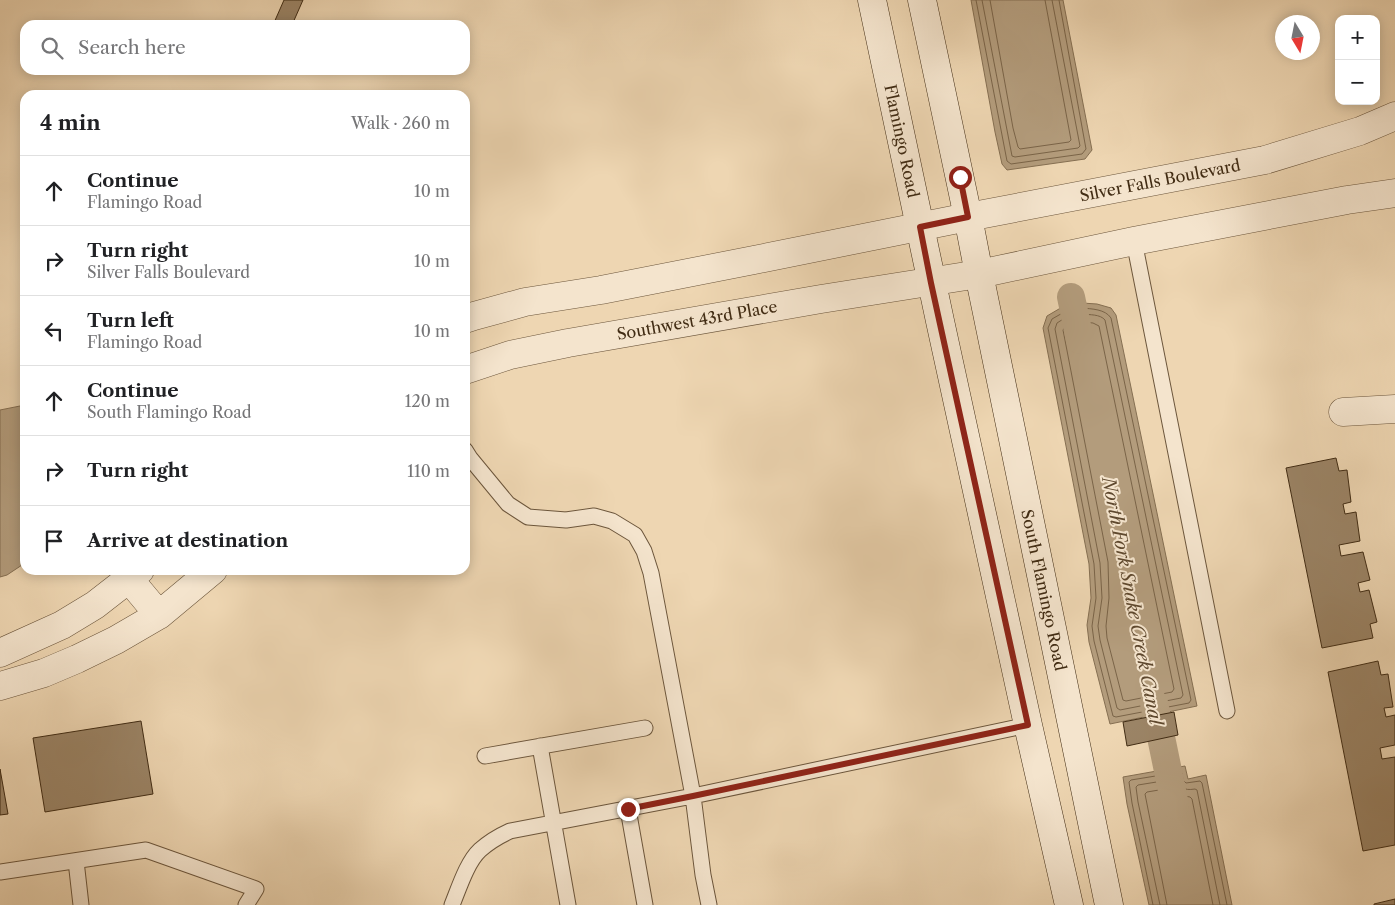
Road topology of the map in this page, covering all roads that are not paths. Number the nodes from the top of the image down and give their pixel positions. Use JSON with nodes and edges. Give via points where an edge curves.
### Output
{"nodes":[{"id":1,"x":872,"y":0,"type":"edge"},
{"id":2,"x":922,"y":0,"type":"edge"},
{"id":3,"x":1395,"y":116,"type":"edge"},
{"id":4,"x":1395,"y":182,"type":"edge"},
{"id":5,"x":1395,"y":193,"type":"edge"},
{"id":6,"x":1347,"y":200,"type":"junction"},
{"id":7,"x":968,"y":217,"type":"junction"},
{"id":8,"x":920,"y":227,"type":"junction"},
{"id":9,"x":1134,"y":241,"type":"junction"},
{"id":10,"x":979,"y":274,"type":"junction"},
{"id":11,"x":931,"y":283,"type":"junction"},
{"id":12,"x":470,"y":317,"type":"edge"},
{"id":13,"x":470,"y":368,"type":"edge"},
{"id":14,"x":1343,"y":412,"type":"dead end"},
{"id":15,"x":1394,"y":415,"type":"edge"},
{"id":16,"x":470,"y":458,"type":"edge"},
{"id":17,"x":134,"y":575,"type":"edge"},
{"id":18,"x":207,"y":575,"type":"edge"},
{"id":19,"x":159,"y":614,"type":"junction"},
{"id":20,"x":0,"y":653,"type":"edge"},
{"id":21,"x":0,"y":686,"type":"edge"},
{"id":22,"x":1227,"y":711,"type":"dead end"},
{"id":23,"x":1028,"y":725,"type":"junction"},
{"id":24,"x":645,"y":728,"type":"dead end"},
{"id":25,"x":540,"y":746,"type":"junction"},
{"id":26,"x":485,"y":756,"type":"dead end"},
{"id":27,"x":693,"y":796,"type":"junction"},
{"id":28,"x":628,"y":809,"type":"junction"},
{"id":29,"x":553,"y":823,"type":"junction"},
{"id":30,"x":76,"y":861,"type":"junction"},
{"id":31,"x":0,"y":872,"type":"edge"},
{"id":32,"x":81,"y":905,"type":"edge"},
{"id":33,"x":246,"y":905,"type":"edge"},
{"id":34,"x":452,"y":905,"type":"edge"},
{"id":35,"x":568,"y":905,"type":"edge"},
{"id":36,"x":645,"y":905,"type":"edge"},
{"id":37,"x":709,"y":905,"type":"edge"},
{"id":38,"x":1069,"y":905,"type":"edge"},
{"id":39,"x":1109,"y":905,"type":"edge"}],
"edges":[{"from":1,"to":8,"type":"street","name":"Flamingo Road"},
{"from":2,"to":7,"type":"street"},
{"from":3,"to":7,"type":"street","name":"Silver Falls Boulevard","via":[[1360,131],[1265,160]]},
{"from":4,"to":6,"type":"street"},
{"from":5,"to":6,"type":"street"},
{"from":6,"to":9,"type":"street"},
{"from":7,"to":8,"type":"street","name":"Silver Falls Boulevard"},
{"from":7,"to":10,"type":"street"},
{"from":8,"to":11,"type":"street","name":"Flamingo Road"},
{"from":8,"to":12,"type":"street","via":[[525,302]]},
{"from":9,"to":10,"type":"street"},
{"from":9,"to":22,"type":"lane"},
{"from":10,"to":11,"type":"street"},
{"from":10,"to":39,"type":"street","name":"South Flamingo Road"},
{"from":11,"to":13,"type":"street","name":"Southwest 43rd Place","via":[[568,343],[510,355]]},
{"from":11,"to":23,"type":"street"},
{"from":14,"to":15,"type":"street"},
{"from":16,"to":27,"type":"lane","via":[[508,504],[528,517],[566,520],[594,516],[612,521],[635,535],[644,551],[650,574]]},
{"from":17,"to":19,"type":"street"},
{"from":17,"to":20,"type":"street","via":[[62,625]]},
{"from":18,"to":19,"type":"street"},
{"from":19,"to":21,"type":"street","via":[[77,659]]},
{"from":23,"to":27,"type":"lane"},
{"from":23,"to":38,"type":"street"},
{"from":24,"to":25,"type":"lane"},
{"from":25,"to":26,"type":"lane"},
{"from":25,"to":29,"type":"lane"},
{"from":27,"to":28,"type":"lane"},
{"from":27,"to":37,"type":"lane"},
{"from":28,"to":29,"type":"lane"},
{"from":28,"to":36,"type":"lane"},
{"from":29,"to":34,"type":"lane","via":[[510,831],[479,851]]},
{"from":29,"to":35,"type":"lane"},
{"from":30,"to":31,"type":"lane"},
{"from":30,"to":32,"type":"lane"},
{"from":30,"to":33,"type":"lane","via":[[146,850],[256,889]]}]}
